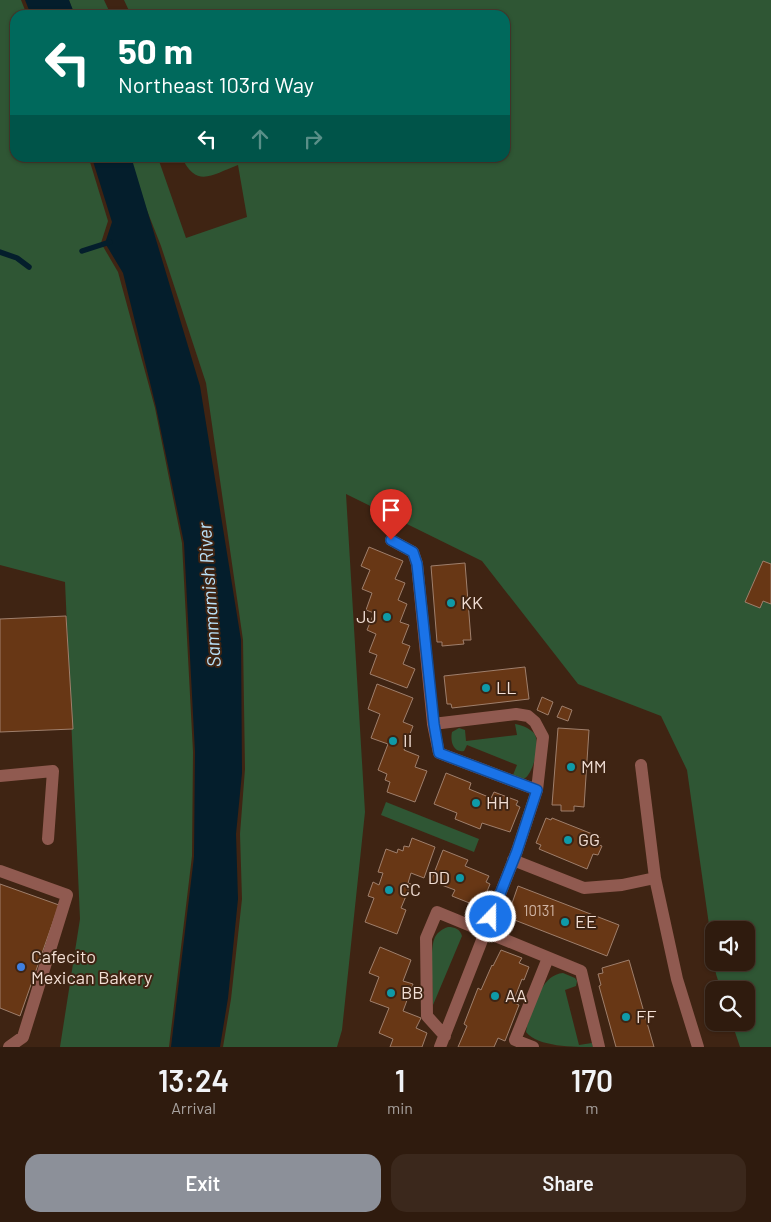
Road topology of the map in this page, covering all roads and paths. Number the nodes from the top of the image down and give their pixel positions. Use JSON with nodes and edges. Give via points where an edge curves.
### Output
{"nodes":[{"id":1,"x":391,"y":540,"type":"dead end"},
{"id":2,"x":434,"y":724,"type":"junction"},
{"id":3,"x":641,"y":765,"type":"dead end"},
{"id":4,"x":0,"y":776,"type":"edge"},
{"id":5,"x":537,"y":790,"type":"junction"},
{"id":6,"x":48,"y":839,"type":"dead end"},
{"id":7,"x":513,"y":860,"type":"junction"},
{"id":8,"x":0,"y":872,"type":"edge"},
{"id":9,"x":655,"y":878,"type":"junction"},
{"id":10,"x":484,"y":932,"type":"junction"},
{"id":11,"x":548,"y":958,"type":"junction"},
{"id":12,"x":442,"y":1041,"type":"edge"},
{"id":13,"x":9,"y":1047,"type":"edge"},
{"id":14,"x":533,"y":1047,"type":"edge"},
{"id":15,"x":599,"y":1047,"type":"edge"},
{"id":16,"x":698,"y":1047,"type":"edge"}],
"edges":[{"from":1,"to":2,"type":"street","via":[[413,552],[417,564]]},
{"from":2,"to":5,"type":"street","via":[[439,753]]},
{"from":2,"to":5,"type":"street","via":[[516,714],[528,716],[543,736]]},
{"from":3,"to":9,"type":"street"},
{"from":4,"to":6,"type":"street","via":[[53,771]]},
{"from":5,"to":7,"type":"street"},
{"from":7,"to":9,"type":"street","via":[[584,888],[604,888]]},
{"from":7,"to":10,"type":"street"},
{"from":8,"to":13,"type":"street","via":[[67,896],[24,1038]]},
{"from":9,"to":16,"type":"street","via":[[677,979]]},
{"from":10,"to":11,"type":"street"},
{"from":10,"to":12,"type":"street"},
{"from":10,"to":12,"type":"street","via":[[437,912],[426,938],[427,1016]]},
{"from":11,"to":14,"type":"street","via":[[515,1040]]},
{"from":11,"to":15,"type":"street","via":[[581,971]]}]}
